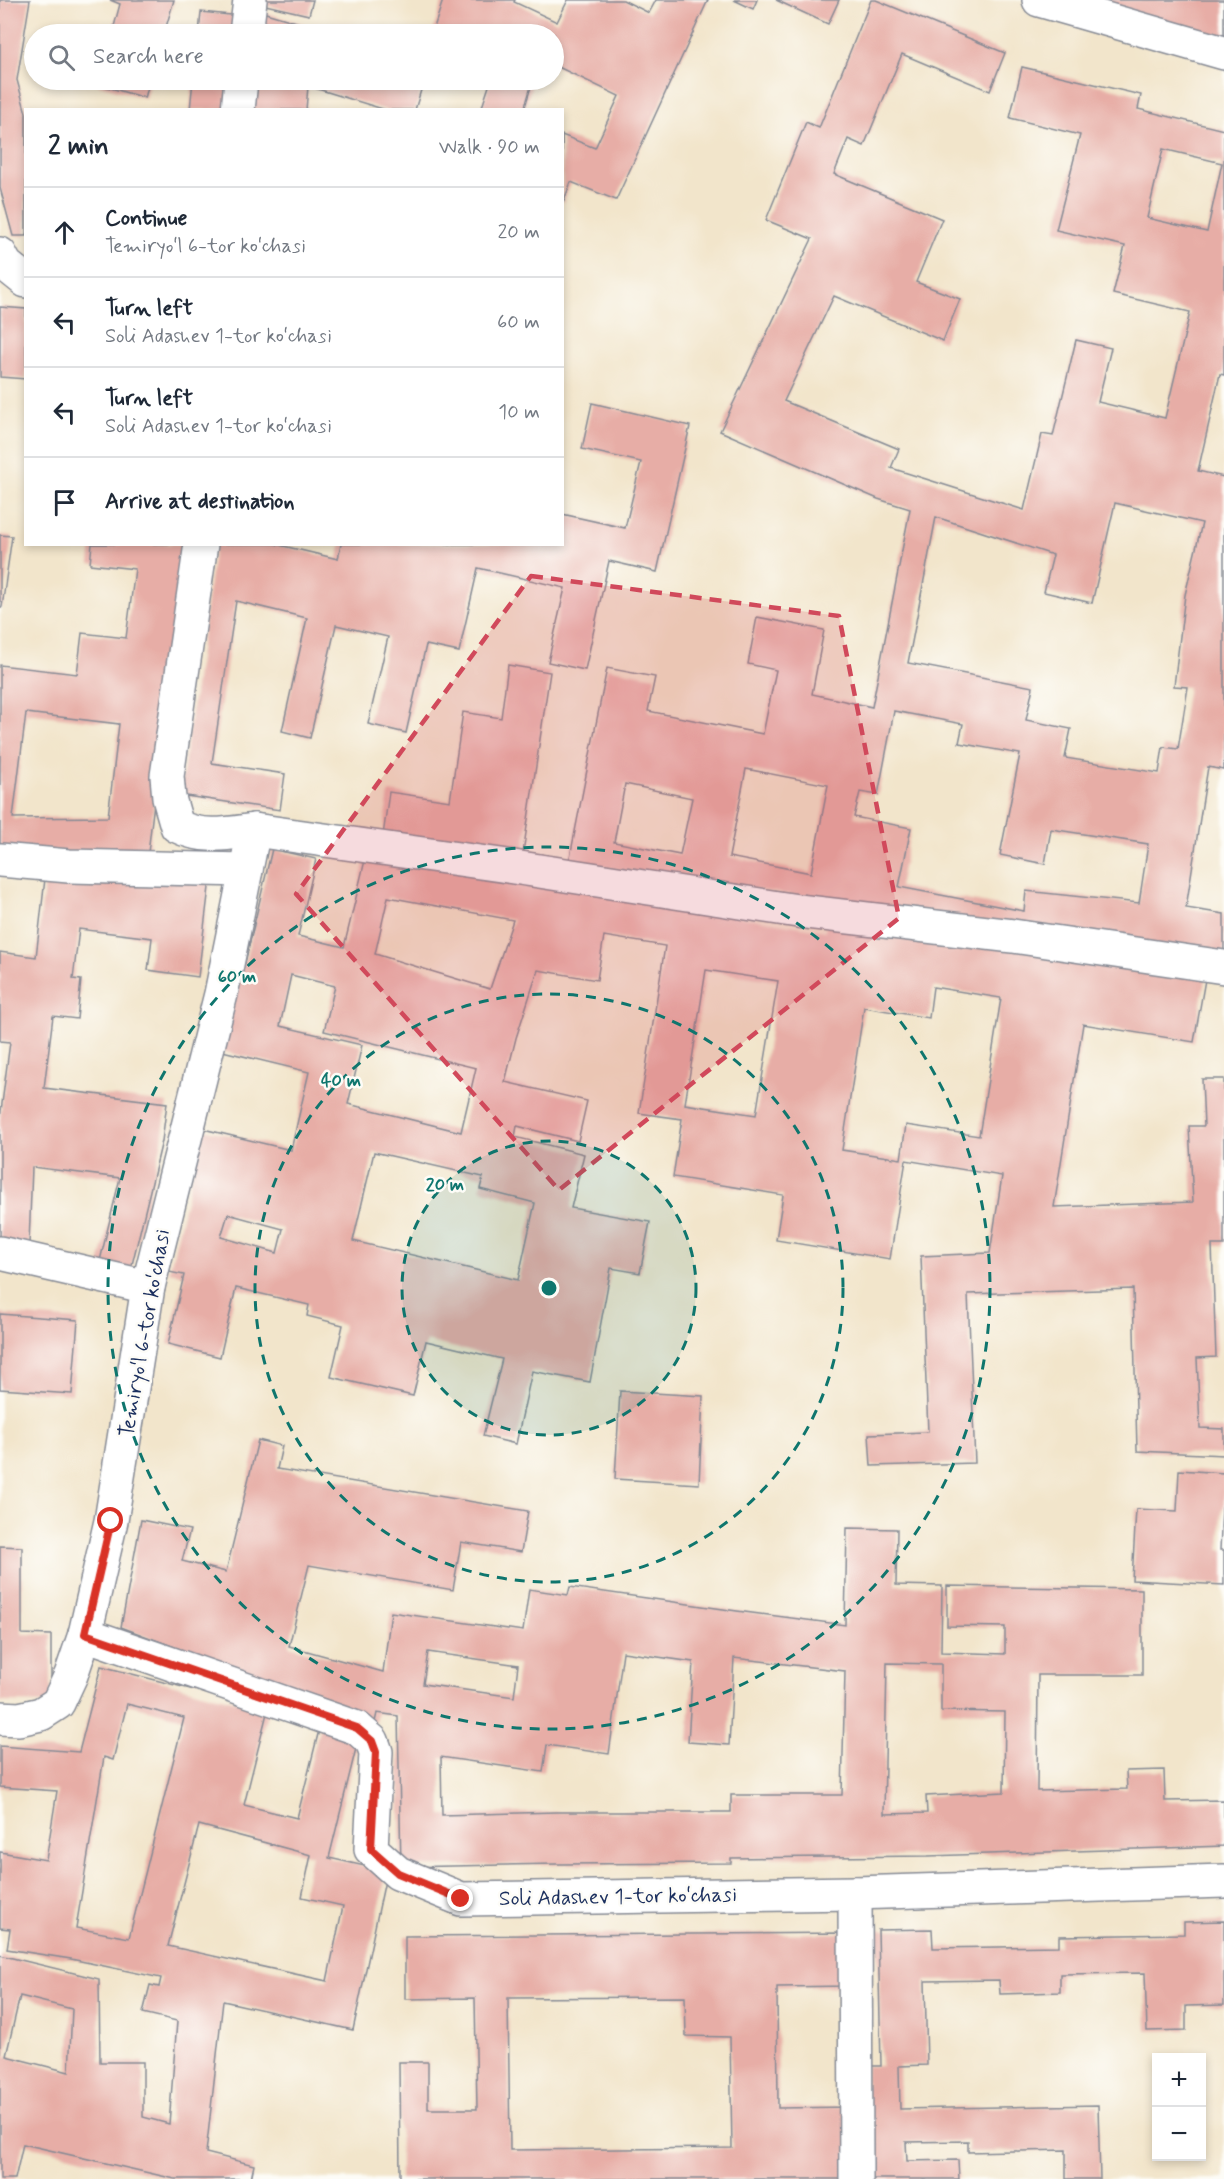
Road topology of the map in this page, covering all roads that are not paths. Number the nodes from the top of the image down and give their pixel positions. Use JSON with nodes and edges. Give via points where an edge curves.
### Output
{"nodes":[{"id":1,"x":250,"y":0,"type":"edge"},
{"id":2,"x":1039,"y":0,"type":"edge"},
{"id":3,"x":247,"y":24,"type":"edge"},
{"id":4,"x":1224,"y":53,"type":"edge"},
{"id":5,"x":240,"y":90,"type":"edge"},
{"id":6,"x":238,"y":108,"type":"edge"},
{"id":7,"x":0,"y":254,"type":"edge"},
{"id":8,"x":24,"y":279,"type":"edge"},
{"id":9,"x":201,"y":546,"type":"edge"},
{"id":10,"x":254,"y":830,"type":"junction"},
{"id":11,"x":0,"y":860,"type":"edge"},
{"id":12,"x":246,"y":870,"type":"junction"},
{"id":13,"x":1224,"y":967,"type":"edge"},
{"id":14,"x":0,"y":1252,"type":"edge"},
{"id":15,"x":148,"y":1287,"type":"junction"},
{"id":16,"x":85,"y":1634,"type":"junction"},
{"id":17,"x":0,"y":1718,"type":"edge"},
{"id":18,"x":1224,"y":1881,"type":"edge"},
{"id":19,"x":855,"y":1893,"type":"junction"},
{"id":20,"x":856,"y":2179,"type":"edge"}],
"edges":[{"from":1,"to":3,"type":"street"},
{"from":2,"to":4,"type":"street"},
{"from":5,"to":6,"type":"street"},
{"from":7,"to":8,"type":"street"},
{"from":9,"to":10,"type":"street","via":[[167,776],[169,798],[177,826],[191,833],[219,835]]},
{"from":10,"to":12,"type":"street","name":"Temiryoʻl 6-tor koʻchasi"},
{"from":10,"to":13,"type":"street","via":[[798,911],[1013,936]]},
{"from":11,"to":12,"type":"street","via":[[69,866]]},
{"from":12,"to":15,"type":"street","name":"Temiryoʻl 6-tor koʻchasi","via":[[221,993]]},
{"from":14,"to":15,"type":"street"},
{"from":15,"to":16,"type":"street","name":"Temiryoʻl 6-tor koʻchasi","via":[[111,1521]]},
{"from":16,"to":17,"type":"street","name":"Temiryoʻl 6-tor koʻchasi","via":[[58,1703],[41,1714]]},
{"from":16,"to":19,"type":"street","name":"Soli Adashev 1-tor koʻchasi","via":[[357,1728],[372,1741],[376,1752],[371,1849],[398,1873],[461,1899]]},
{"from":18,"to":19,"type":"street","name":"Soli Adashev 1-tor koʻchasi"},
{"from":19,"to":20,"type":"street"}]}
